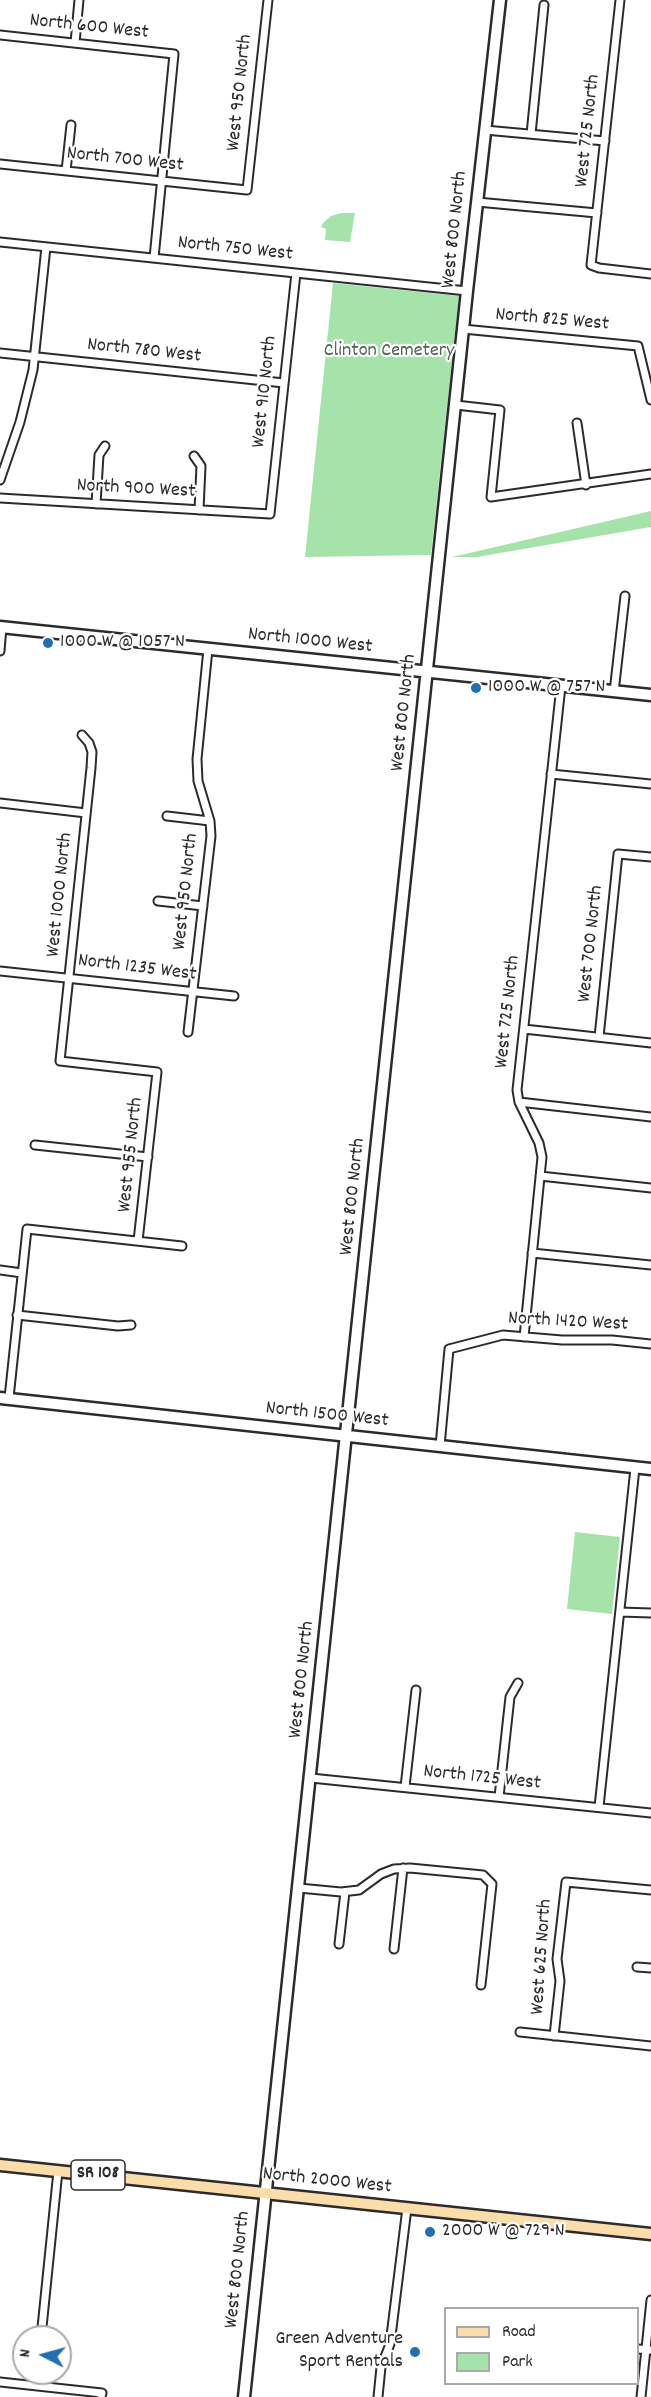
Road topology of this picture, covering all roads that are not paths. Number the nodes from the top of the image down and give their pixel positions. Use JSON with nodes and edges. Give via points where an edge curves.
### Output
{"nodes":[{"id":1,"x":79,"y":0,"type":"edge"},
{"id":2,"x":268,"y":0,"type":"edge"},
{"id":3,"x":500,"y":0,"type":"edge"},
{"id":4,"x":620,"y":0,"type":"edge"},
{"id":5,"x":544,"y":5,"type":"dead end"},
{"id":6,"x":0,"y":35,"type":"edge"},
{"id":7,"x":75,"y":43,"type":"junction"},
{"id":8,"x":71,"y":126,"type":"dead end"},
{"id":9,"x":485,"y":130,"type":"junction"},
{"id":10,"x":531,"y":134,"type":"junction"},
{"id":11,"x":604,"y":141,"type":"junction"},
{"id":12,"x":0,"y":164,"type":"edge"},
{"id":13,"x":66,"y":171,"type":"junction"},
{"id":14,"x":161,"y":181,"type":"junction"},
{"id":15,"x":247,"y":190,"type":"joint"},
{"id":16,"x":477,"y":202,"type":"junction"},
{"id":17,"x":597,"y":213,"type":"junction"},
{"id":18,"x":0,"y":242,"type":"edge"},
{"id":19,"x":46,"y":247,"type":"junction"},
{"id":20,"x":154,"y":258,"type":"junction"},
{"id":21,"x":296,"y":273,"type":"junction"},
{"id":22,"x":651,"y":274,"type":"edge"},
{"id":23,"x":467,"y":291,"type":"junction"},
{"id":24,"x":464,"y":329,"type":"junction"},
{"id":25,"x":0,"y":353,"type":"edge"},
{"id":26,"x":34,"y":357,"type":"junction"},
{"id":27,"x":284,"y":383,"type":"junction"},
{"id":28,"x":651,"y":400,"type":"edge"},
{"id":29,"x":456,"y":405,"type":"junction"},
{"id":30,"x":578,"y":423,"type":"dead end"},
{"id":31,"x":105,"y":446,"type":"dead end"},
{"id":32,"x":194,"y":456,"type":"dead end"},
{"id":33,"x":651,"y":474,"type":"edge"},
{"id":34,"x":0,"y":480,"type":"edge"},
{"id":35,"x":586,"y":484,"type":"junction"},
{"id":36,"x":0,"y":498,"type":"edge"},
{"id":37,"x":96,"y":504,"type":"junction"},
{"id":38,"x":199,"y":510,"type":"junction"},
{"id":39,"x":270,"y":514,"type":"joint"},
{"id":40,"x":625,"y":596,"type":"dead end"},
{"id":41,"x":1,"y":627,"type":"edge"},
{"id":42,"x":208,"y":649,"type":"junction"},
{"id":43,"x":0,"y":651,"type":"edge"},
{"id":44,"x":427,"y":673,"type":"junction"},
{"id":45,"x":561,"y":686,"type":"junction"},
{"id":46,"x":615,"y":692,"type":"junction"},
{"id":47,"x":651,"y":696,"type":"edge"},
{"id":48,"x":82,"y":735,"type":"dead end"},
{"id":49,"x":551,"y":774,"type":"junction"},
{"id":50,"x":651,"y":784,"type":"edge"},
{"id":51,"x":0,"y":803,"type":"edge"},
{"id":52,"x":86,"y":813,"type":"junction"},
{"id":53,"x":167,"y":816,"type":"dead end"},
{"id":54,"x":210,"y":821,"type":"junction"},
{"id":55,"x":651,"y":857,"type":"edge"},
{"id":56,"x":158,"y":901,"type":"dead end"},
{"id":57,"x":202,"y":906,"type":"junction"},
{"id":58,"x":0,"y":970,"type":"edge"},
{"id":59,"x":69,"y":977,"type":"junction"},
{"id":60,"x":193,"y":992,"type":"junction"},
{"id":61,"x":234,"y":996,"type":"dead end"},
{"id":62,"x":524,"y":1029,"type":"junction"},
{"id":63,"x":188,"y":1032,"type":"dead end"},
{"id":64,"x":599,"y":1037,"type":"junction"},
{"id":65,"x":651,"y":1043,"type":"edge"},
{"id":66,"x":157,"y":1072,"type":"joint"},
{"id":67,"x":519,"y":1102,"type":"junction"},
{"id":68,"x":651,"y":1117,"type":"edge"},
{"id":69,"x":35,"y":1145,"type":"dead end"},
{"id":70,"x":148,"y":1157,"type":"junction"},
{"id":71,"x":540,"y":1176,"type":"junction"},
{"id":72,"x":651,"y":1188,"type":"edge"},
{"id":73,"x":138,"y":1241,"type":"junction"},
{"id":74,"x":182,"y":1246,"type":"dead end"},
{"id":75,"x":532,"y":1253,"type":"junction"},
{"id":76,"x":651,"y":1265,"type":"edge"},
{"id":77,"x":0,"y":1270,"type":"edge"},
{"id":78,"x":22,"y":1273,"type":"junction"},
{"id":79,"x":17,"y":1315,"type":"junction"},
{"id":80,"x":131,"y":1325,"type":"dead end"},
{"id":81,"x":524,"y":1337,"type":"junction"},
{"id":82,"x":651,"y":1344,"type":"edge"},
{"id":83,"x":4,"y":1398,"type":"edge"},
{"id":84,"x":347,"y":1436,"type":"junction"},
{"id":85,"x":440,"y":1446,"type":"junction"},
{"id":86,"x":635,"y":1468,"type":"junction"},
{"id":87,"x":651,"y":1469,"type":"edge"},
{"id":88,"x":620,"y":1612,"type":"junction"},
{"id":89,"x":651,"y":1613,"type":"edge"},
{"id":90,"x":518,"y":1683,"type":"dead end"},
{"id":91,"x":416,"y":1690,"type":"dead end"},
{"id":92,"x":310,"y":1778,"type":"junction"},
{"id":93,"x":405,"y":1787,"type":"junction"},
{"id":94,"x":499,"y":1797,"type":"junction"},
{"id":95,"x":599,"y":1807,"type":"junction"},
{"id":96,"x":651,"y":1813,"type":"edge"},
{"id":97,"x":403,"y":1868,"type":"junction"},
{"id":98,"x":299,"y":1888,"type":"junction"},
{"id":99,"x":651,"y":1890,"type":"edge"},
{"id":100,"x":345,"y":1892,"type":"junction"},
{"id":101,"x":339,"y":1944,"type":"dead end"},
{"id":102,"x":394,"y":1949,"type":"dead end"},
{"id":103,"x":637,"y":1967,"type":"dead end"},
{"id":104,"x":651,"y":1968,"type":"edge"},
{"id":105,"x":481,"y":1985,"type":"dead end"},
{"id":106,"x":520,"y":2032,"type":"dead end"},
{"id":107,"x":554,"y":2036,"type":"junction"},
{"id":108,"x":651,"y":2046,"type":"edge"},
{"id":109,"x":0,"y":2165,"type":"edge"},
{"id":110,"x":58,"y":2171,"type":"junction"},
{"id":111,"x":266,"y":2193,"type":"junction"},
{"id":112,"x":407,"y":2208,"type":"junction"},
{"id":113,"x":651,"y":2234,"type":"edge"},
{"id":114,"x":651,"y":2300,"type":"edge"},
{"id":115,"x":42,"y":2325,"type":"edge"},
{"id":116,"x":649,"y":2350,"type":"edge"},
{"id":117,"x":0,"y":2382,"type":"edge"},
{"id":118,"x":36,"y":2386,"type":"joint"},
{"id":119,"x":101,"y":2397,"type":"edge"},
{"id":120,"x":244,"y":2397,"type":"edge"},
{"id":121,"x":378,"y":2397,"type":"edge"},
{"id":122,"x":641,"y":2397,"type":"edge"}],
"edges":[{"from":1,"to":7,"type":"street"},
{"from":2,"to":15,"type":"street","name":"West 950 North"},
{"from":3,"to":9,"type":"street","name":"West 800 North"},
{"from":4,"to":11,"type":"street","name":"West 725 North"},
{"from":5,"to":10,"type":"street"},
{"from":6,"to":7,"type":"street","name":"North 600 West"},
{"from":7,"to":14,"type":"street","name":"North 600 West","via":[[174,54]]},
{"from":8,"to":13,"type":"street"},
{"from":9,"to":10,"type":"street"},
{"from":9,"to":16,"type":"street","name":"West 800 North"},
{"from":10,"to":11,"type":"street"},
{"from":11,"to":17,"type":"street","name":"West 725 North"},
{"from":12,"to":13,"type":"street","name":"North 700 West"},
{"from":13,"to":14,"type":"street","name":"North 700 West"},
{"from":14,"to":15,"type":"street","name":"North 700 West"},
{"from":14,"to":20,"type":"street"},
{"from":16,"to":17,"type":"street"},
{"from":16,"to":23,"type":"street","name":"West 800 North"},
{"from":17,"to":22,"type":"street","name":"West 725 North","via":[[591,265]]},
{"from":18,"to":19,"type":"street","name":"North 750 West"},
{"from":19,"to":20,"type":"street","name":"North 750 West"},
{"from":19,"to":26,"type":"street"},
{"from":20,"to":21,"type":"street","name":"North 750 West"},
{"from":21,"to":23,"type":"street","name":"North 750 West"},
{"from":21,"to":27,"type":"street","name":"West 910 North"},
{"from":23,"to":24,"type":"street","name":"West 800 North"},
{"from":24,"to":28,"type":"street","name":"North 825 West","via":[[638,346]]},
{"from":24,"to":29,"type":"street","name":"West 800 North"},
{"from":25,"to":26,"type":"street","name":"North 780 West"},
{"from":26,"to":27,"type":"street","name":"North 780 West"},
{"from":26,"to":34,"type":"street","via":[[20,422]]},
{"from":27,"to":39,"type":"street","name":"West 910 North"},
{"from":29,"to":35,"type":"street","via":[[500,410],[491,497]]},
{"from":29,"to":44,"type":"street","name":"West 800 North"},
{"from":30,"to":35,"type":"street"},
{"from":31,"to":37,"type":"street","via":[[99,455]]},
{"from":32,"to":38,"type":"street","via":[[201,466]]},
{"from":33,"to":35,"type":"street"},
{"from":36,"to":37,"type":"street","name":"North 900 West"},
{"from":37,"to":38,"type":"street","name":"North 900 West"},
{"from":38,"to":39,"type":"street","name":"North 900 West"},
{"from":40,"to":46,"type":"street"},
{"from":41,"to":42,"type":"street","name":"North 1000 West"},
{"from":41,"to":43,"type":"street"},
{"from":42,"to":44,"type":"street","name":"North 1000 West"},
{"from":42,"to":54,"type":"street","name":"West 950 North","via":[[196,759]]},
{"from":44,"to":45,"type":"street","name":"North 1000 West"},
{"from":44,"to":84,"type":"street","name":"West 800 North"},
{"from":45,"to":46,"type":"street","name":"North 1000 West"},
{"from":45,"to":49,"type":"street","name":"West 725 North"},
{"from":46,"to":47,"type":"street","name":"North 1000 West"},
{"from":48,"to":52,"type":"street","name":"West 1000 North","via":[[92,752]]},
{"from":49,"to":50,"type":"street"},
{"from":49,"to":62,"type":"street","name":"West 725 North"},
{"from":51,"to":52,"type":"street"},
{"from":52,"to":59,"type":"street","name":"West 1000 North"},
{"from":53,"to":54,"type":"street"},
{"from":54,"to":57,"type":"street","name":"West 950 North"},
{"from":55,"to":64,"type":"street","name":"West 700 North","via":[[618,854]]},
{"from":56,"to":57,"type":"street"},
{"from":57,"to":60,"type":"street","name":"West 950 North"},
{"from":58,"to":59,"type":"street","name":"North 1235 West"},
{"from":59,"to":60,"type":"street","name":"North 1235 West"},
{"from":59,"to":66,"type":"street","name":"West 1000 North","via":[[60,1061]]},
{"from":60,"to":61,"type":"street","name":"North 1235 West"},
{"from":60,"to":63,"type":"street","name":"West 950 North"},
{"from":62,"to":64,"type":"street"},
{"from":62,"to":67,"type":"street","name":"West 725 North"},
{"from":64,"to":65,"type":"street"},
{"from":66,"to":70,"type":"street","name":"West 955 North"},
{"from":67,"to":68,"type":"street"},
{"from":67,"to":71,"type":"street","name":"West 725 North","via":[[539,1143]]},
{"from":69,"to":70,"type":"street"},
{"from":70,"to":73,"type":"street","name":"West 955 North"},
{"from":71,"to":72,"type":"street"},
{"from":71,"to":75,"type":"street","name":"West 725 North"},
{"from":73,"to":74,"type":"street"},
{"from":73,"to":78,"type":"street","via":[[27,1229]]},
{"from":75,"to":76,"type":"street"},
{"from":75,"to":81,"type":"street","name":"West 725 North"},
{"from":77,"to":78,"type":"street"},
{"from":78,"to":79,"type":"street"},
{"from":79,"to":80,"type":"street"},
{"from":79,"to":83,"type":"street"},
{"from":81,"to":82,"type":"street","name":"North 1420 West"},
{"from":81,"to":85,"type":"street","name":"North 1420 West","via":[[503,1335],[449,1349]]},
{"from":83,"to":84,"type":"street","name":"North 1500 West"},
{"from":84,"to":85,"type":"street","name":"North 1500 West"},
{"from":84,"to":92,"type":"street","name":"West 800 North"},
{"from":85,"to":86,"type":"street","name":"North 1500 West"},
{"from":86,"to":87,"type":"street","name":"North 1500 West"},
{"from":86,"to":88,"type":"street"},
{"from":88,"to":89,"type":"street"},
{"from":88,"to":95,"type":"street"},
{"from":90,"to":94,"type":"street","via":[[510,1697]]},
{"from":91,"to":93,"type":"street"},
{"from":92,"to":93,"type":"street","name":"North 1725 West"},
{"from":92,"to":98,"type":"street","name":"West 800 North"},
{"from":93,"to":94,"type":"street","name":"North 1725 West"},
{"from":94,"to":95,"type":"street","name":"North 1725 West"},
{"from":95,"to":96,"type":"street","name":"North 1725 West"},
{"from":97,"to":100,"type":"street","via":[[381,1874],[359,1890]]},
{"from":97,"to":102,"type":"street"},
{"from":97,"to":105,"type":"street","via":[[483,1875],[489,1879],[492,1884]]},
{"from":98,"to":100,"type":"street"},
{"from":98,"to":111,"type":"street","name":"West 800 North"},
{"from":99,"to":107,"type":"street","name":"West 625 North","via":[[566,1882]]},
{"from":100,"to":101,"type":"street"},
{"from":103,"to":104,"type":"street"},
{"from":106,"to":107,"type":"street"},
{"from":107,"to":108,"type":"street"},
{"from":109,"to":110,"type":"main road","name":"North 2000 West","number":"SR 108"},
{"from":110,"to":111,"type":"main road","name":"North 2000 West","number":"SR 108"},
{"from":110,"to":115,"type":"street"},
{"from":111,"to":112,"type":"main road","name":"North 2000 West","number":"SR 108"},
{"from":111,"to":120,"type":"street","name":"West 800 North"},
{"from":112,"to":113,"type":"main road","name":"North 2000 West","number":"SR 108"},
{"from":112,"to":121,"type":"street","via":[[390,2344],[381,2367]]},
{"from":114,"to":116,"type":"street"},
{"from":116,"to":122,"type":"street"},
{"from":117,"to":118,"type":"street"},
{"from":118,"to":119,"type":"street","via":[[102,2393]]}]}
